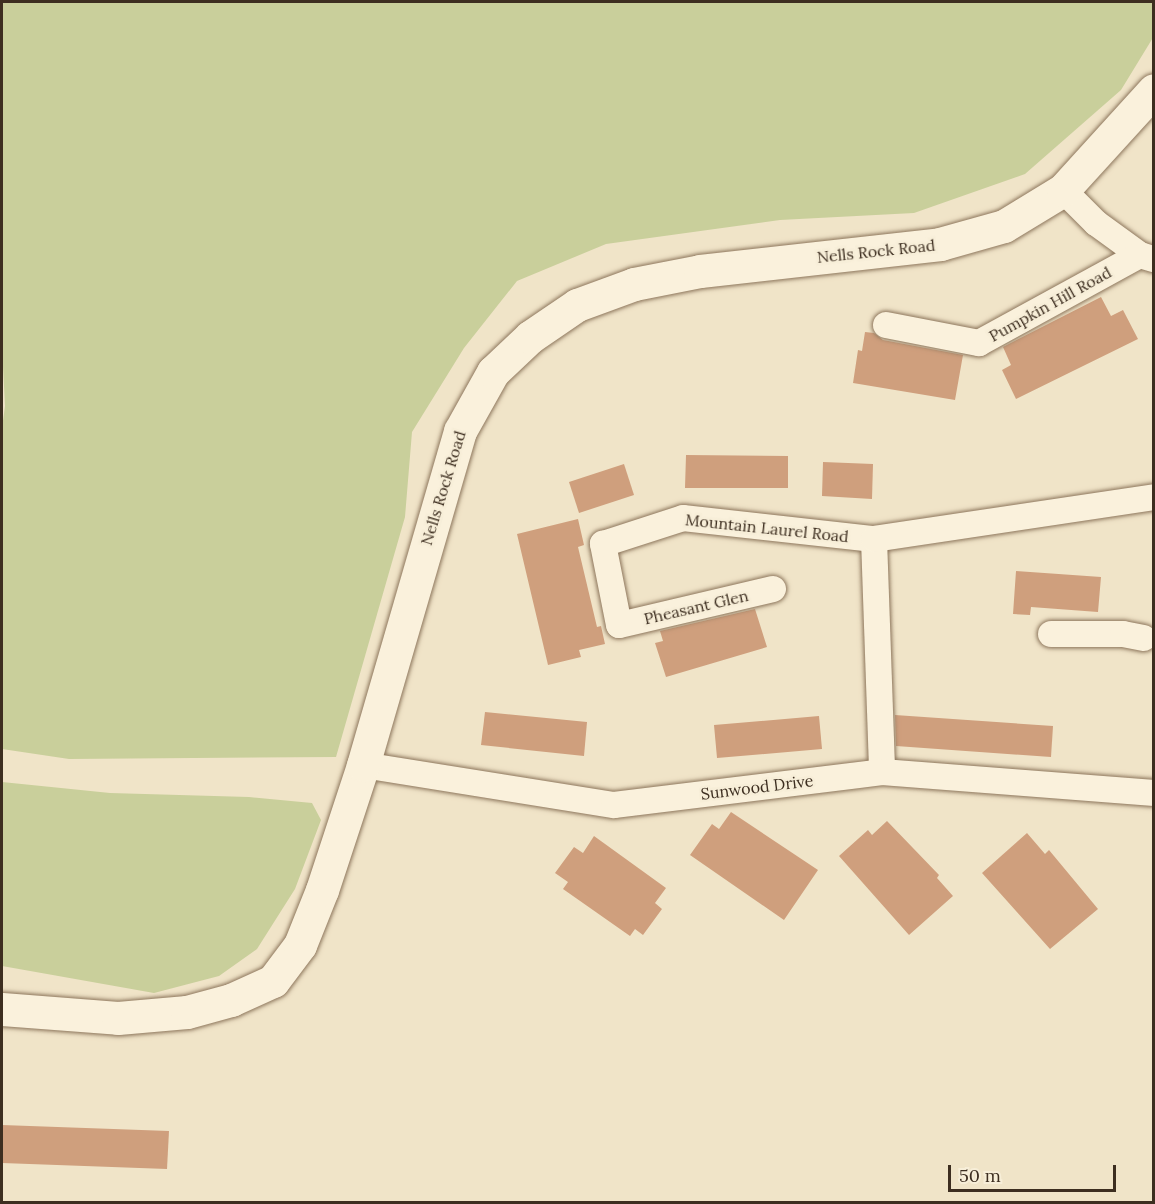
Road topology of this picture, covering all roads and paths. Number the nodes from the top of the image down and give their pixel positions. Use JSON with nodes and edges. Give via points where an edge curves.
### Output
{"nodes":[{"id":1,"x":1154,"y":90,"type":"edge"},
{"id":2,"x":1063,"y":190,"type":"junction"},
{"id":3,"x":1147,"y":257,"type":"edge"},
{"id":4,"x":886,"y":325,"type":"dead end"},
{"id":5,"x":1154,"y":497,"type":"edge"},
{"id":6,"x":874,"y":539,"type":"junction"},
{"id":7,"x":773,"y":589,"type":"dead end"},
{"id":8,"x":620,"y":625,"type":"joint"},
{"id":9,"x":1052,"y":634,"type":"dead end"},
{"id":10,"x":1150,"y":640,"type":"edge"},
{"id":11,"x":363,"y":765,"type":"junction"},
{"id":12,"x":882,"y":772,"type":"junction"},
{"id":13,"x":1154,"y":793,"type":"edge"},
{"id":14,"x":2,"y":1009,"type":"edge"}],
"edges":[{"from":1,"to":2,"type":"main road","name":"Nells Rock Road"},
{"from":2,"to":3,"type":"street","via":[[1096,223]]},
{"from":2,"to":11,"type":"main road","name":"Nells Rock Road","via":[[1004,226],[940,244],[700,272],[634,284],[577,305],[530,337],[493,372],[460,431]]},
{"from":3,"to":4,"type":"street","name":"Pumpkin Hill Road","via":[[979,342]]},
{"from":5,"to":6,"type":"street","name":"Mountain Laurel Road"},
{"from":6,"to":8,"type":"street","name":"Mountain Laurel Road","via":[[683,518],[603,544]]},
{"from":6,"to":12,"type":"street"},
{"from":7,"to":8,"type":"street","name":"Pheasant Glen"},
{"from":9,"to":10,"type":"street","via":[[1123,634]]},
{"from":11,"to":12,"type":"street","name":"Sunwood Drive","via":[[614,805]]},
{"from":11,"to":14,"type":"main road","name":"Nells Rock Road","via":[[300,945],[273,981],[231,1000],[187,1012],[118,1018]]},
{"from":12,"to":13,"type":"street","name":"Sunwood Drive"}]}
